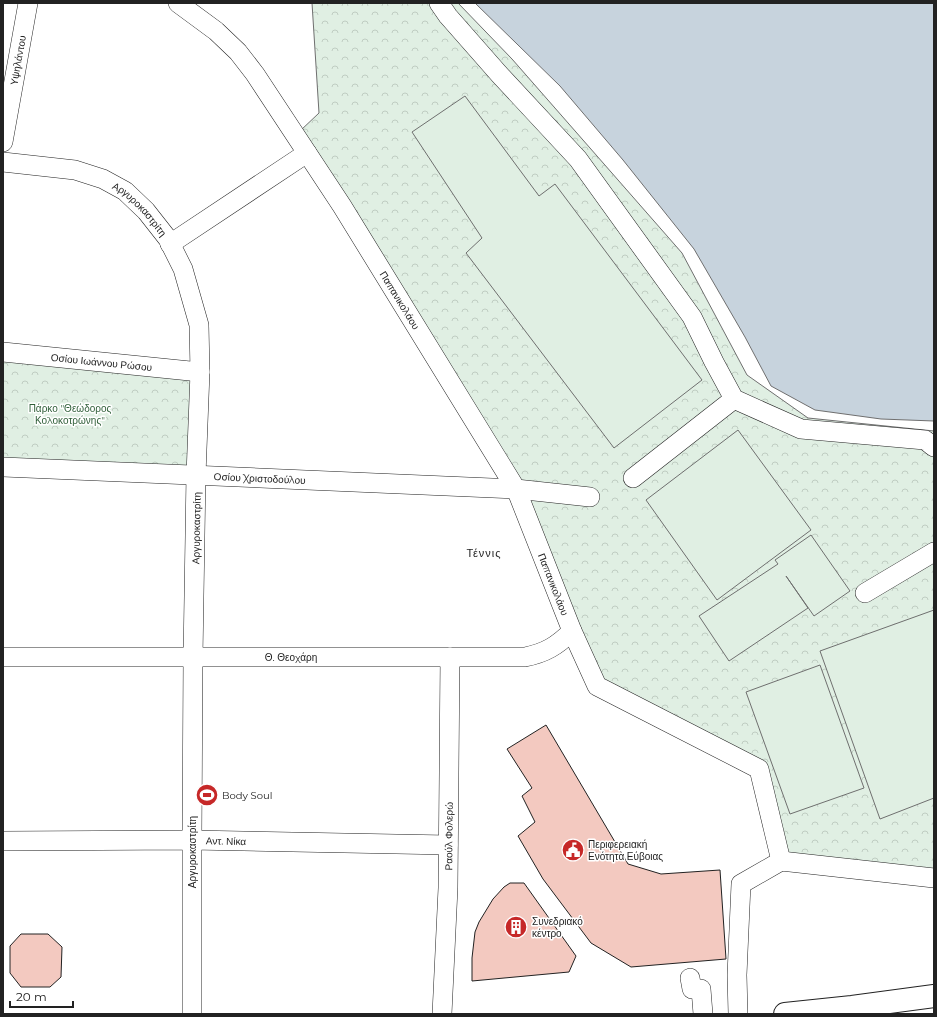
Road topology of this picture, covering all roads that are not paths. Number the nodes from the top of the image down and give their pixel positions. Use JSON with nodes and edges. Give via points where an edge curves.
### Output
{"nodes":[{"id":1,"x":28,"y":3,"type":"edge"},
{"id":2,"x":178,"y":3,"type":"edge"},
{"id":3,"x":438,"y":3,"type":"edge"},
{"id":4,"x":3,"y":142,"type":"edge"},
{"id":5,"x":307,"y":152,"type":"junction"},
{"id":6,"x":3,"y":162,"type":"edge"},
{"id":7,"x":170,"y":244,"type":"junction"},
{"id":8,"x":3,"y":352,"type":"edge"},
{"id":9,"x":200,"y":372,"type":"junction"},
{"id":10,"x":734,"y":399,"type":"junction"},
{"id":11,"x":934,"y":447,"type":"edge"},
{"id":12,"x":3,"y":467,"type":"edge"},
{"id":13,"x":196,"y":475,"type":"junction"},
{"id":14,"x":633,"y":478,"type":"dead end"},
{"id":15,"x":516,"y":489,"type":"junction"},
{"id":16,"x":590,"y":497,"type":"dead end"},
{"id":17,"x":934,"y":552,"type":"edge"},
{"id":18,"x":865,"y":593,"type":"dead end"},
{"id":19,"x":572,"y":631,"type":"junction"},
{"id":20,"x":3,"y":657,"type":"edge"},
{"id":21,"x":193,"y":657,"type":"junction"},
{"id":22,"x":450,"y":657,"type":"junction"},
{"id":23,"x":192,"y":840,"type":"junction"},
{"id":24,"x":3,"y":841,"type":"edge"},
{"id":25,"x":448,"y":845,"type":"junction"},
{"id":26,"x":781,"y":861,"type":"junction"},
{"id":27,"x":934,"y":878,"type":"edge"},
{"id":28,"x":690,"y":978,"type":"dead end"},
{"id":29,"x":934,"y":996,"type":"edge"},
{"id":30,"x":192,"y":1014,"type":"edge"},
{"id":31,"x":442,"y":1014,"type":"edge"},
{"id":32,"x":703,"y":1014,"type":"edge"},
{"id":33,"x":738,"y":1014,"type":"edge"},
{"id":34,"x":785,"y":1014,"type":"edge"}],
"edges":[{"from":1,"to":4,"type":"street","name":"Υψηλάντου"},
{"from":2,"to":5,"type":"street","name":"Παπανικολάου","via":[[216,31],[238,52]]},
{"from":3,"to":10,"type":"street","via":[[499,74],[578,159],[692,317]]},
{"from":5,"to":7,"type":"street"},
{"from":5,"to":15,"type":"street","name":"Παπανικολάου"},
{"from":6,"to":7,"type":"street","name":"Αργυροκαστρίτη","via":[[75,170],[103,178],[125,191],[146,212]]},
{"from":7,"to":9,"type":"street","name":"Αργυροκαστρίτη","via":[[183,269],[199,325]]},
{"from":8,"to":9,"type":"street","name":"Οσίου Ιωάννου Ρώσου"},
{"from":9,"to":13,"type":"street","name":"Αργυροκαστρίτη"},
{"from":10,"to":11,"type":"street","via":[[801,429],[925,440]]},
{"from":10,"to":14,"type":"street"},
{"from":12,"to":13,"type":"street","name":"Οσίου Χριστοδούλου"},
{"from":13,"to":15,"type":"street","name":"Οσίου Χριστοδούλου"},
{"from":13,"to":21,"type":"street","name":"Αργυροκαστρίτη"},
{"from":15,"to":16,"type":"street","name":"Οσίου Χριστοδούλου"},
{"from":15,"to":19,"type":"street","name":"Παπανικολάου"},
{"from":17,"to":18,"type":"street"},
{"from":19,"to":22,"type":"street","name":"Θ. Θεοχάρη","via":[[555,646],[530,656]]},
{"from":19,"to":26,"type":"street","name":"Παπανικολάου","via":[[597,686],[759,769]]},
{"from":20,"to":21,"type":"street","name":"Θ. Θεοχάρη"},
{"from":21,"to":22,"type":"street","name":"Θ. Θεοχάρη"},
{"from":21,"to":23,"type":"street","name":"Αργυροκαστρίτη"},
{"from":22,"to":25,"type":"street","name":"Ραούλ Φολερώ"},
{"from":23,"to":24,"type":"street","name":"Αντ. Νίκα"},
{"from":23,"to":25,"type":"street","name":"Αντ. Νίκα"},
{"from":23,"to":30,"type":"street","name":"Αργυροκαστρίτη"},
{"from":25,"to":31,"type":"street","name":"Ραούλ Φολερώ"},
{"from":26,"to":27,"type":"street"},
{"from":26,"to":33,"type":"street","via":[[741,884]]},
{"from":28,"to":32,"type":"street","via":[[692,989],[701,988]]},
{"from":29,"to":34,"type":"main road"}]}
